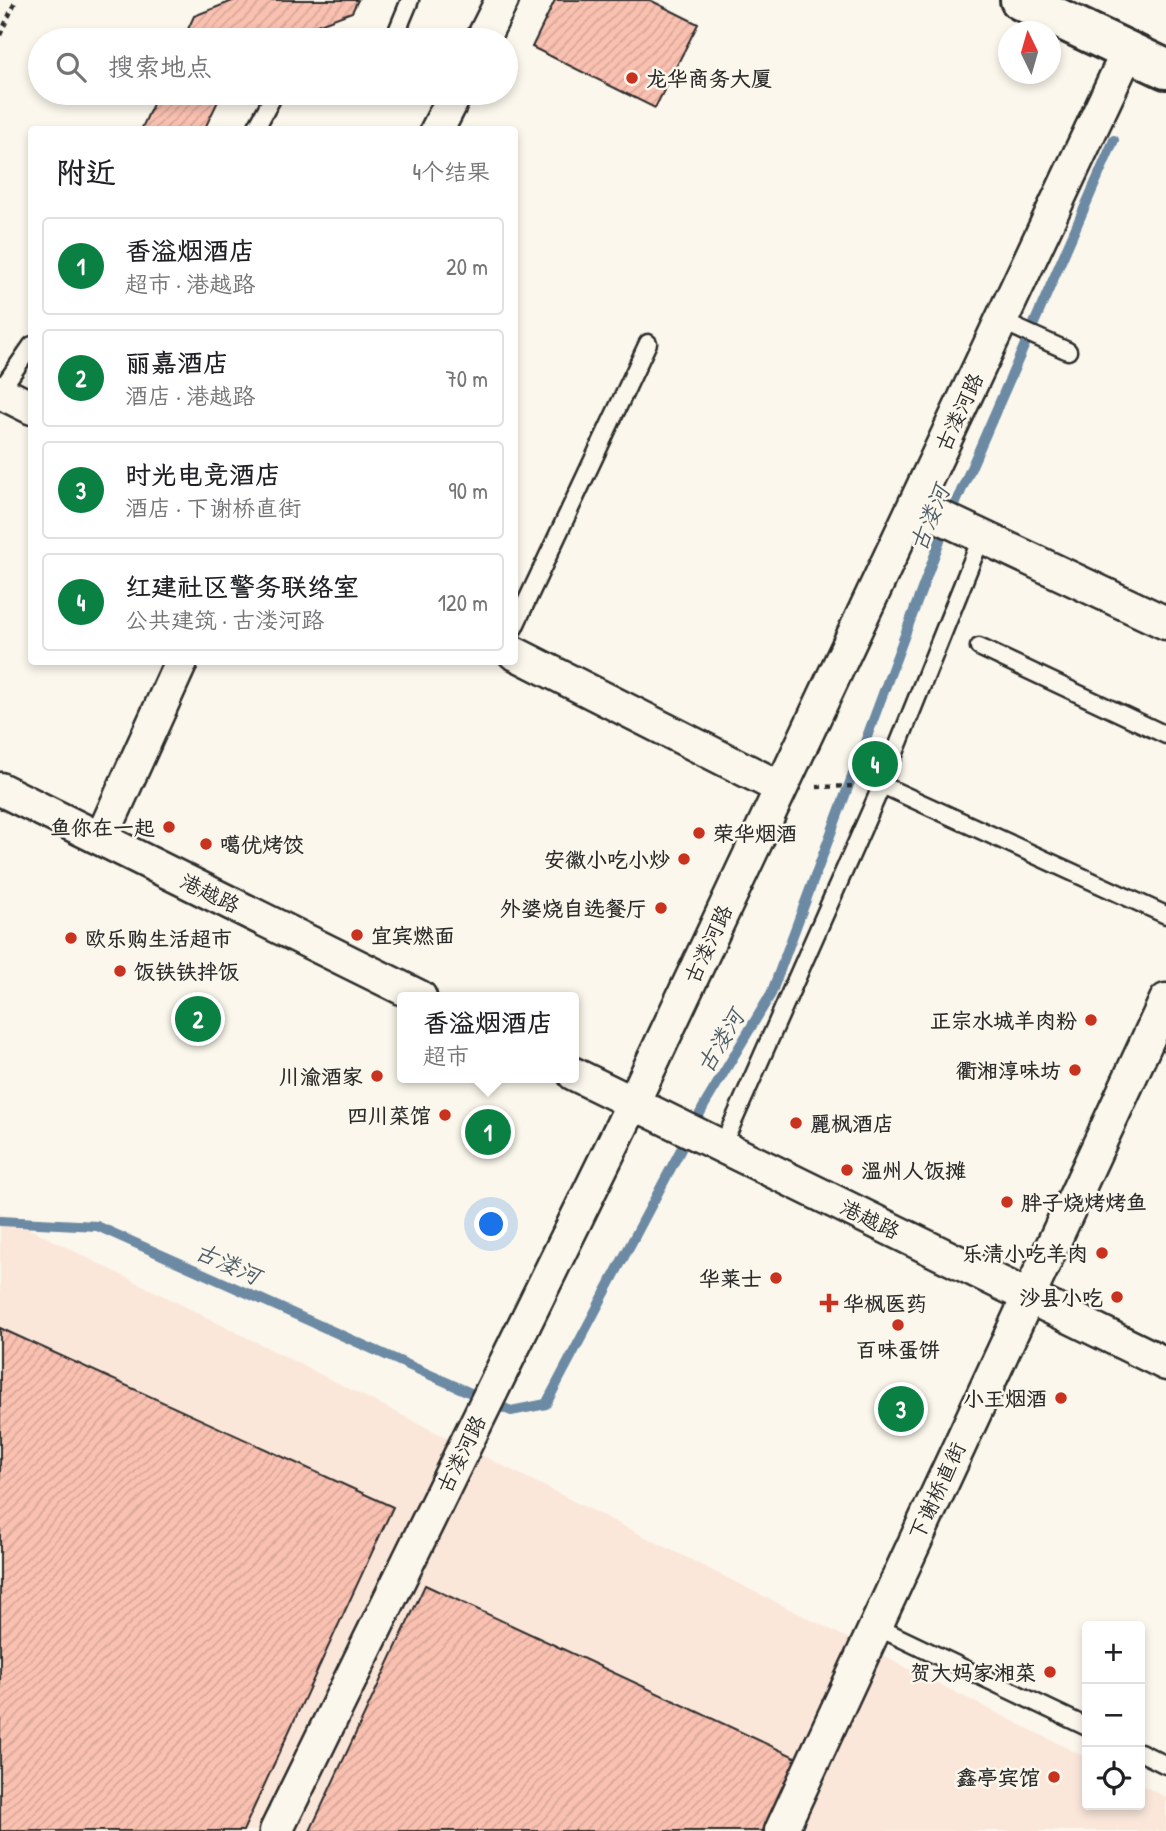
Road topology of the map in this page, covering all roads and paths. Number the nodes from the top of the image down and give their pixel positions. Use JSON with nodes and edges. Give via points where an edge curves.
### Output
{"nodes":[{"id":1,"x":16,"y":0,"type":"edge"},
{"id":2,"x":410,"y":0,"type":"edge"},
{"id":3,"x":502,"y":0,"type":"edge"},
{"id":4,"x":1020,"y":0,"type":"edge"},
{"id":5,"x":398,"y":28,"type":"edge"},
{"id":6,"x":488,"y":28,"type":"edge"},
{"id":7,"x":0,"y":35,"type":"edge"},
{"id":8,"x":1128,"y":51,"type":"junction"},
{"id":9,"x":1166,"y":69,"type":"edge"},
{"id":10,"x":269,"y":105,"type":"edge"},
{"id":11,"x":450,"y":105,"type":"edge"},
{"id":12,"x":257,"y":126,"type":"edge"},
{"id":13,"x":440,"y":126,"type":"edge"},
{"id":14,"x":1006,"y":324,"type":"junction"},
{"id":15,"x":648,"y":343,"type":"dead end"},
{"id":16,"x":28,"y":351,"type":"edge"},
{"id":17,"x":1068,"y":351,"type":"dead end"},
{"id":18,"x":0,"y":391,"type":"edge"},
{"id":19,"x":28,"y":406,"type":"edge"},
{"id":20,"x":948,"y":520,"type":"junction"},
{"id":21,"x":518,"y":619,"type":"edge"},
{"id":22,"x":1166,"y":623,"type":"edge"},
{"id":23,"x":979,"y":647,"type":"dead end"},
{"id":24,"x":518,"y":655,"type":"edge"},
{"id":25,"x":180,"y":665,"type":"edge"},
{"id":26,"x":1166,"y":735,"type":"edge"},
{"id":27,"x":882,"y":785,"type":"junction"},
{"id":28,"x":781,"y":788,"type":"junction"},
{"id":29,"x":0,"y":789,"type":"edge"},
{"id":30,"x":102,"y":839,"type":"junction"},
{"id":31,"x":1166,"y":915,"type":"edge"},
{"id":32,"x":410,"y":992,"type":"edge"},
{"id":33,"x":1166,"y":1000,"type":"edge"},
{"id":34,"x":579,"y":1076,"type":"edge"},
{"id":35,"x":633,"y":1103,"type":"junction"},
{"id":36,"x":715,"y":1143,"type":"junction"},
{"id":37,"x":1027,"y":1296,"type":"junction"},
{"id":38,"x":1166,"y":1364,"type":"edge"},
{"id":39,"x":875,"y":1626,"type":"junction"},
{"id":40,"x":1082,"y":1725,"type":"edge"},
{"id":41,"x":1145,"y":1754,"type":"edge"},
{"id":42,"x":1166,"y":1765,"type":"edge"},
{"id":43,"x":276,"y":1831,"type":"edge"},
{"id":44,"x":781,"y":1831,"type":"edge"}],
"edges":[{"from":1,"to":7,"type":"path"},
{"from":2,"to":5,"type":"lane"},
{"from":3,"to":6,"type":"street"},
{"from":4,"to":8,"type":"street"},
{"from":8,"to":9,"type":"street"},
{"from":8,"to":14,"type":"street","name":"古溇河路"},
{"from":10,"to":12,"type":"lane"},
{"from":11,"to":13,"type":"street"},
{"from":14,"to":17,"type":"lane"},
{"from":14,"to":20,"type":"street","name":"古溇河路"},
{"from":15,"to":21,"type":"lane"},
{"from":16,"to":18,"type":"lane"},
{"from":18,"to":19,"type":"street"},
{"from":20,"to":22,"type":"street"},
{"from":20,"to":27,"type":"lane"},
{"from":20,"to":28,"type":"street","name":"古溇河路"},
{"from":23,"to":26,"type":"lane"},
{"from":24,"to":28,"type":"street"},
{"from":25,"to":30,"type":"street"},
{"from":27,"to":28,"type":"path"},
{"from":27,"to":31,"type":"lane"},
{"from":27,"to":36,"type":"lane"},
{"from":28,"to":35,"type":"street","name":"古溇河路"},
{"from":29,"to":30,"type":"street","name":"港越路"},
{"from":30,"to":32,"type":"street","name":"港越路"},
{"from":33,"to":37,"type":"street","name":"下谢桥直街"},
{"from":34,"to":35,"type":"street","name":"港越路"},
{"from":35,"to":36,"type":"street","name":"港越路"},
{"from":35,"to":43,"type":"street","name":"古溇河路"},
{"from":36,"to":37,"type":"street","name":"港越路"},
{"from":37,"to":38,"type":"street","name":"港越路"},
{"from":37,"to":39,"type":"street","name":"下谢桥直街"},
{"from":39,"to":40,"type":"lane"},
{"from":39,"to":44,"type":"street","name":"下谢桥直街"},
{"from":41,"to":42,"type":"lane"}]}
